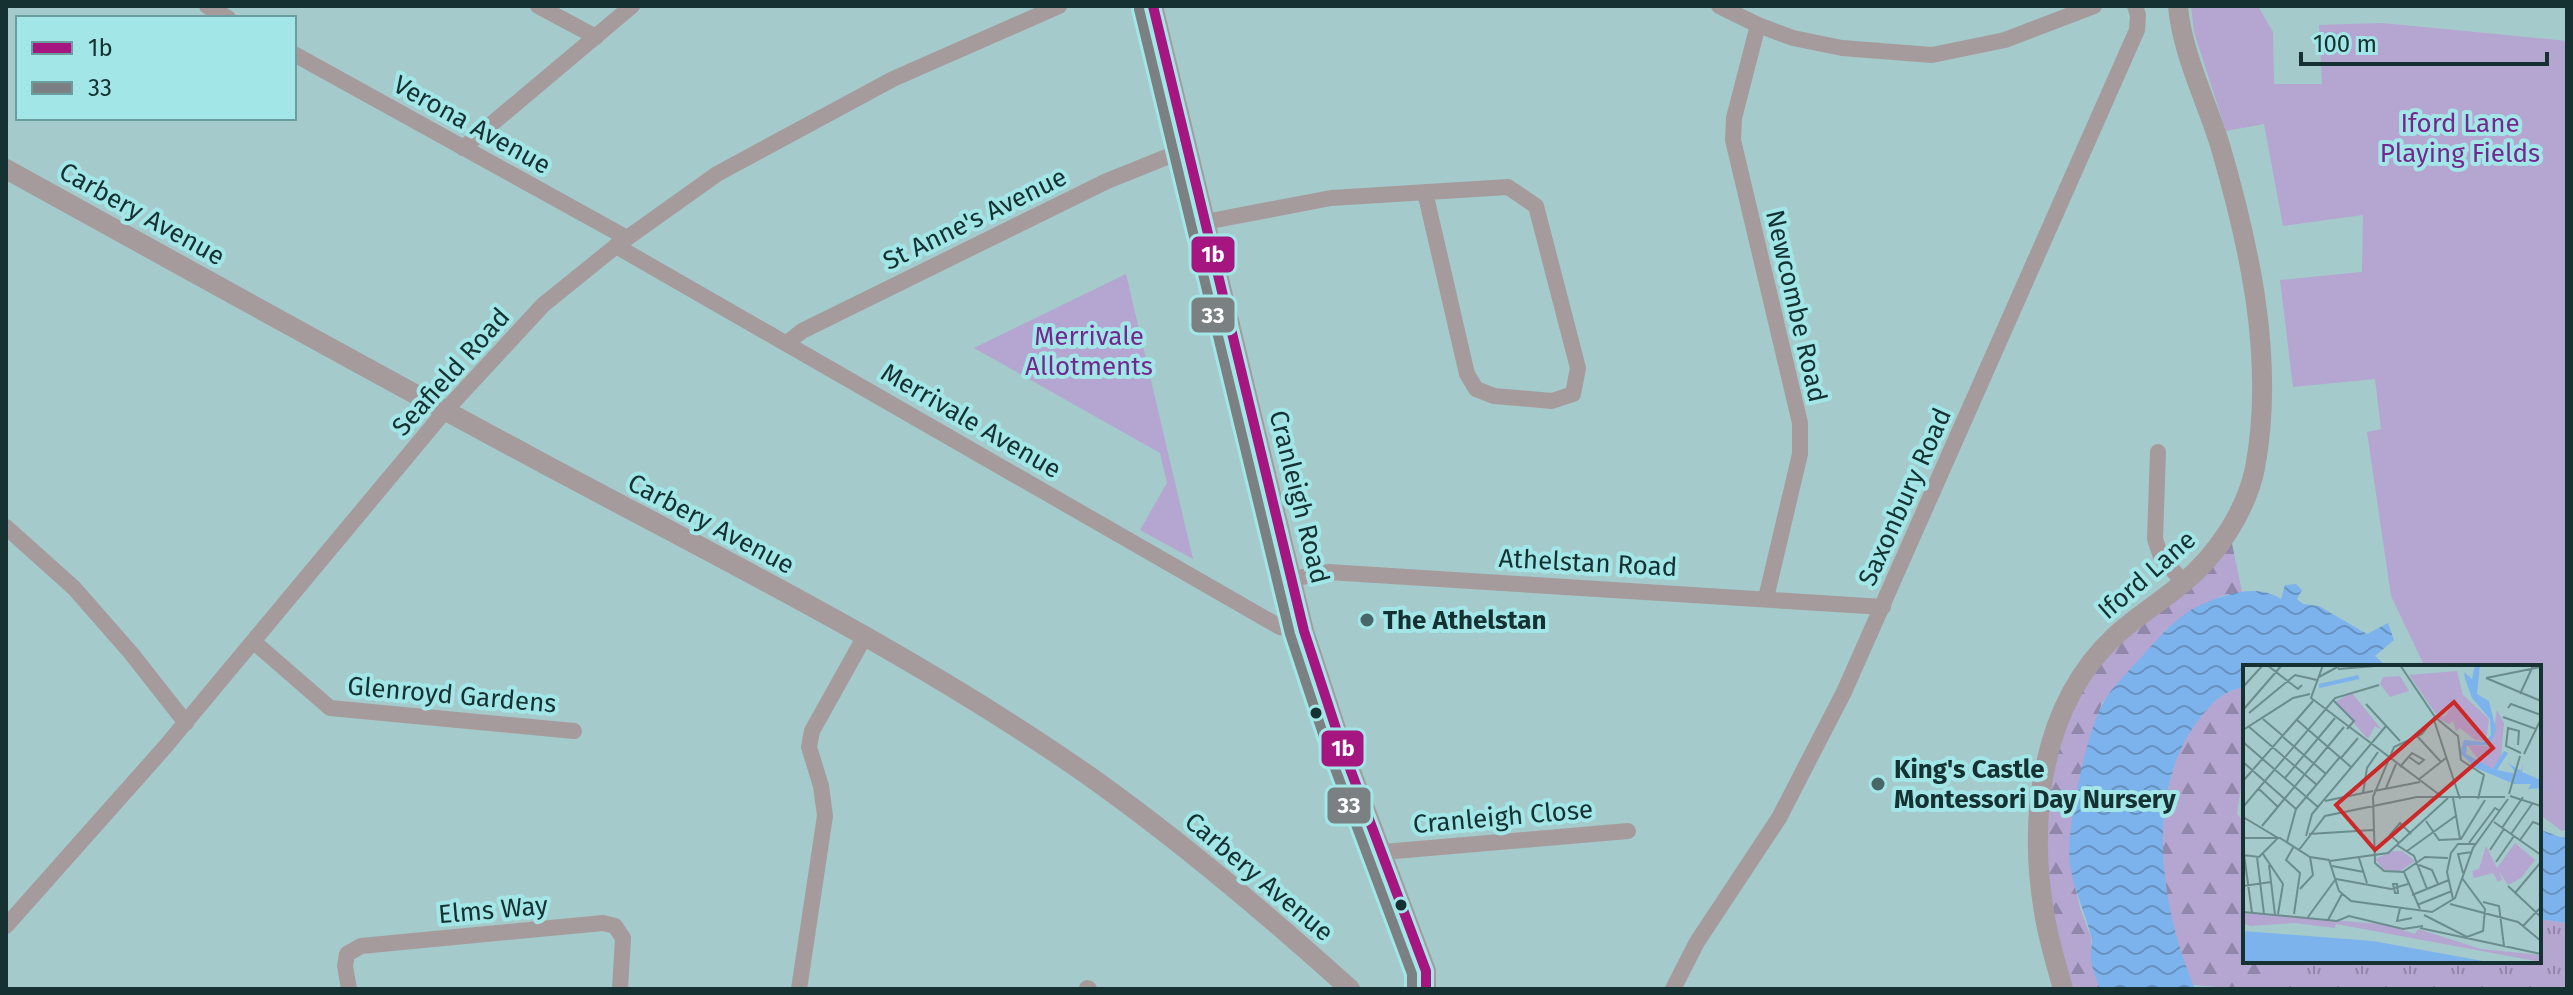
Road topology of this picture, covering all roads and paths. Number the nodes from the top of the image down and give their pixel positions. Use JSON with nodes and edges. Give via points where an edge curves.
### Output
{"nodes":[{"id":1,"x":207,"y":6,"type":"edge"},
{"id":2,"x":538,"y":6,"type":"edge"},
{"id":3,"x":632,"y":6,"type":"edge"},
{"id":4,"x":1059,"y":6,"type":"edge"},
{"id":5,"x":1153,"y":6,"type":"edge"},
{"id":6,"x":1719,"y":6,"type":"edge"},
{"id":7,"x":2094,"y":6,"type":"edge"},
{"id":8,"x":2135,"y":6,"type":"edge"},
{"id":9,"x":2178,"y":6,"type":"edge"},
{"id":10,"x":224,"y":16,"type":"edge"},
{"id":11,"x":1758,"y":25,"type":"junction"},
{"id":12,"x":596,"y":37,"type":"junction"},
{"id":13,"x":296,"y":55,"type":"edge"},
{"id":14,"x":463,"y":148,"type":"junction"},
{"id":15,"x":1189,"y":148,"type":"junction"},
{"id":16,"x":6,"y":169,"type":"edge"},
{"id":17,"x":1425,"y":192,"type":"junction"},
{"id":18,"x":1205,"y":222,"type":"junction"},
{"id":19,"x":621,"y":242,"type":"junction"},
{"id":20,"x":787,"y":343,"type":"junction"},
{"id":21,"x":445,"y":411,"type":"junction"},
{"id":22,"x":2158,"y":452,"type":"dead end"},
{"id":23,"x":6,"y":527,"type":"edge"},
{"id":24,"x":1292,"y":579,"type":"junction"},
{"id":25,"x":2184,"y":583,"type":"junction"},
{"id":26,"x":1766,"y":598,"type":"junction"},
{"id":27,"x":1883,"y":607,"type":"junction"},
{"id":28,"x":1304,"y":631,"type":"junction"},
{"id":29,"x":865,"y":636,"type":"junction"},
{"id":30,"x":254,"y":642,"type":"junction"},
{"id":31,"x":186,"y":723,"type":"junction"},
{"id":32,"x":574,"y":731,"type":"dead end"},
{"id":33,"x":1628,"y":831,"type":"dead end"},
{"id":34,"x":1383,"y":852,"type":"junction"},
{"id":35,"x":6,"y":926,"type":"edge"},
{"id":36,"x":349,"y":989,"type":"edge"},
{"id":37,"x":620,"y":989,"type":"edge"},
{"id":38,"x":799,"y":989,"type":"edge"},
{"id":39,"x":1350,"y":989,"type":"edge"},
{"id":40,"x":1426,"y":989,"type":"edge"},
{"id":41,"x":1673,"y":989,"type":"edge"},
{"id":42,"x":2063,"y":989,"type":"edge"}],
"edges":[{"from":1,"to":10,"type":"street"},
{"from":2,"to":12,"type":"street"},
{"from":3,"to":12,"type":"street"},
{"from":4,"to":19,"type":"street","name":"Seafield Road","via":[[893,79],[717,174]]},
{"from":5,"to":15,"type":"street","name":"Cranleigh Road"},
{"from":6,"to":11,"type":"street"},
{"from":7,"to":11,"type":"street","via":[[2005,40],[1932,55],[1842,48]]},
{"from":8,"to":27,"type":"street","name":"Saxonbury Road","via":[[2137,30]]},
{"from":9,"to":25,"type":"street","name":"Iford Lane","via":[[2239,218],[2262,358],[2254,470],[2237,517],[2215,551]]},
{"from":11,"to":26,"type":"street","name":"Newcombe Road","via":[[1733,140],[1800,423],[1800,454]]},
{"from":12,"to":14,"type":"street"},
{"from":13,"to":14,"type":"street","name":"Verona Avenue"},
{"from":14,"to":19,"type":"street","name":"Verona Avenue"},
{"from":15,"to":18,"type":"street","name":"Cranleigh Road"},
{"from":15,"to":20,"type":"street","name":"St Anne's Avenue","via":[[1107,181]]},
{"from":16,"to":21,"type":"street","name":"Carbery Avenue"},
{"from":17,"to":17,"type":"street","via":[[1508,187],[1536,206],[1578,368],[1573,394],[1552,401],[1494,396],[1476,389],[1467,374]]},
{"from":17,"to":18,"type":"street","via":[[1331,198]]},
{"from":18,"to":24,"type":"street","name":"Cranleigh Road"},
{"from":19,"to":20,"type":"street","name":"Merrivale Avenue"},
{"from":19,"to":21,"type":"street","name":"Seafield Road","via":[[543,305]]},
{"from":20,"to":28,"type":"street","name":"Merrivale Avenue","via":[[1280,627]]},
{"from":21,"to":29,"type":"street","name":"Carbery Avenue"},
{"from":21,"to":30,"type":"street","name":"Seafield Road"},
{"from":22,"to":25,"type":"street","via":[[2155,539],[2161,557]]},
{"from":23,"to":31,"type":"street","via":[[74,588]]},
{"from":24,"to":26,"type":"street","name":"Athelstan Road","via":[[1328,572]]},
{"from":24,"to":28,"type":"street","name":"Cranleigh Road"},
{"from":25,"to":42,"type":"street","name":"Iford Lane","via":[[2091,661],[2060,713],[2049,749],[2038,854],[2044,912]]},
{"from":26,"to":27,"type":"street","name":"Athelstan Road"},
{"from":27,"to":41,"type":"street","name":"Saxonbury Road","via":[[1779,818],[1697,942]]},
{"from":28,"to":34,"type":"street","name":"Cranleigh Road"},
{"from":29,"to":38,"type":"street","via":[[812,731],[809,747],[825,816]]},
{"from":29,"to":39,"type":"street","name":"Carbery Avenue","via":[[1090,777],[1218,872]]},
{"from":30,"to":31,"type":"street","name":"Seafield Road"},
{"from":30,"to":32,"type":"street","name":"Glenroyd Gardens","via":[[330,708]]},
{"from":31,"to":35,"type":"street","name":"Seafield Road"},
{"from":33,"to":34,"type":"street","name":"Cranleigh Close"},
{"from":34,"to":40,"type":"street","name":"Cranleigh Road","via":[[1426,971]]},
{"from":36,"to":37,"type":"street","name":"Elms Way","via":[[347,954],[361,946],[603,923],[615,926],[623,938]]}]}
